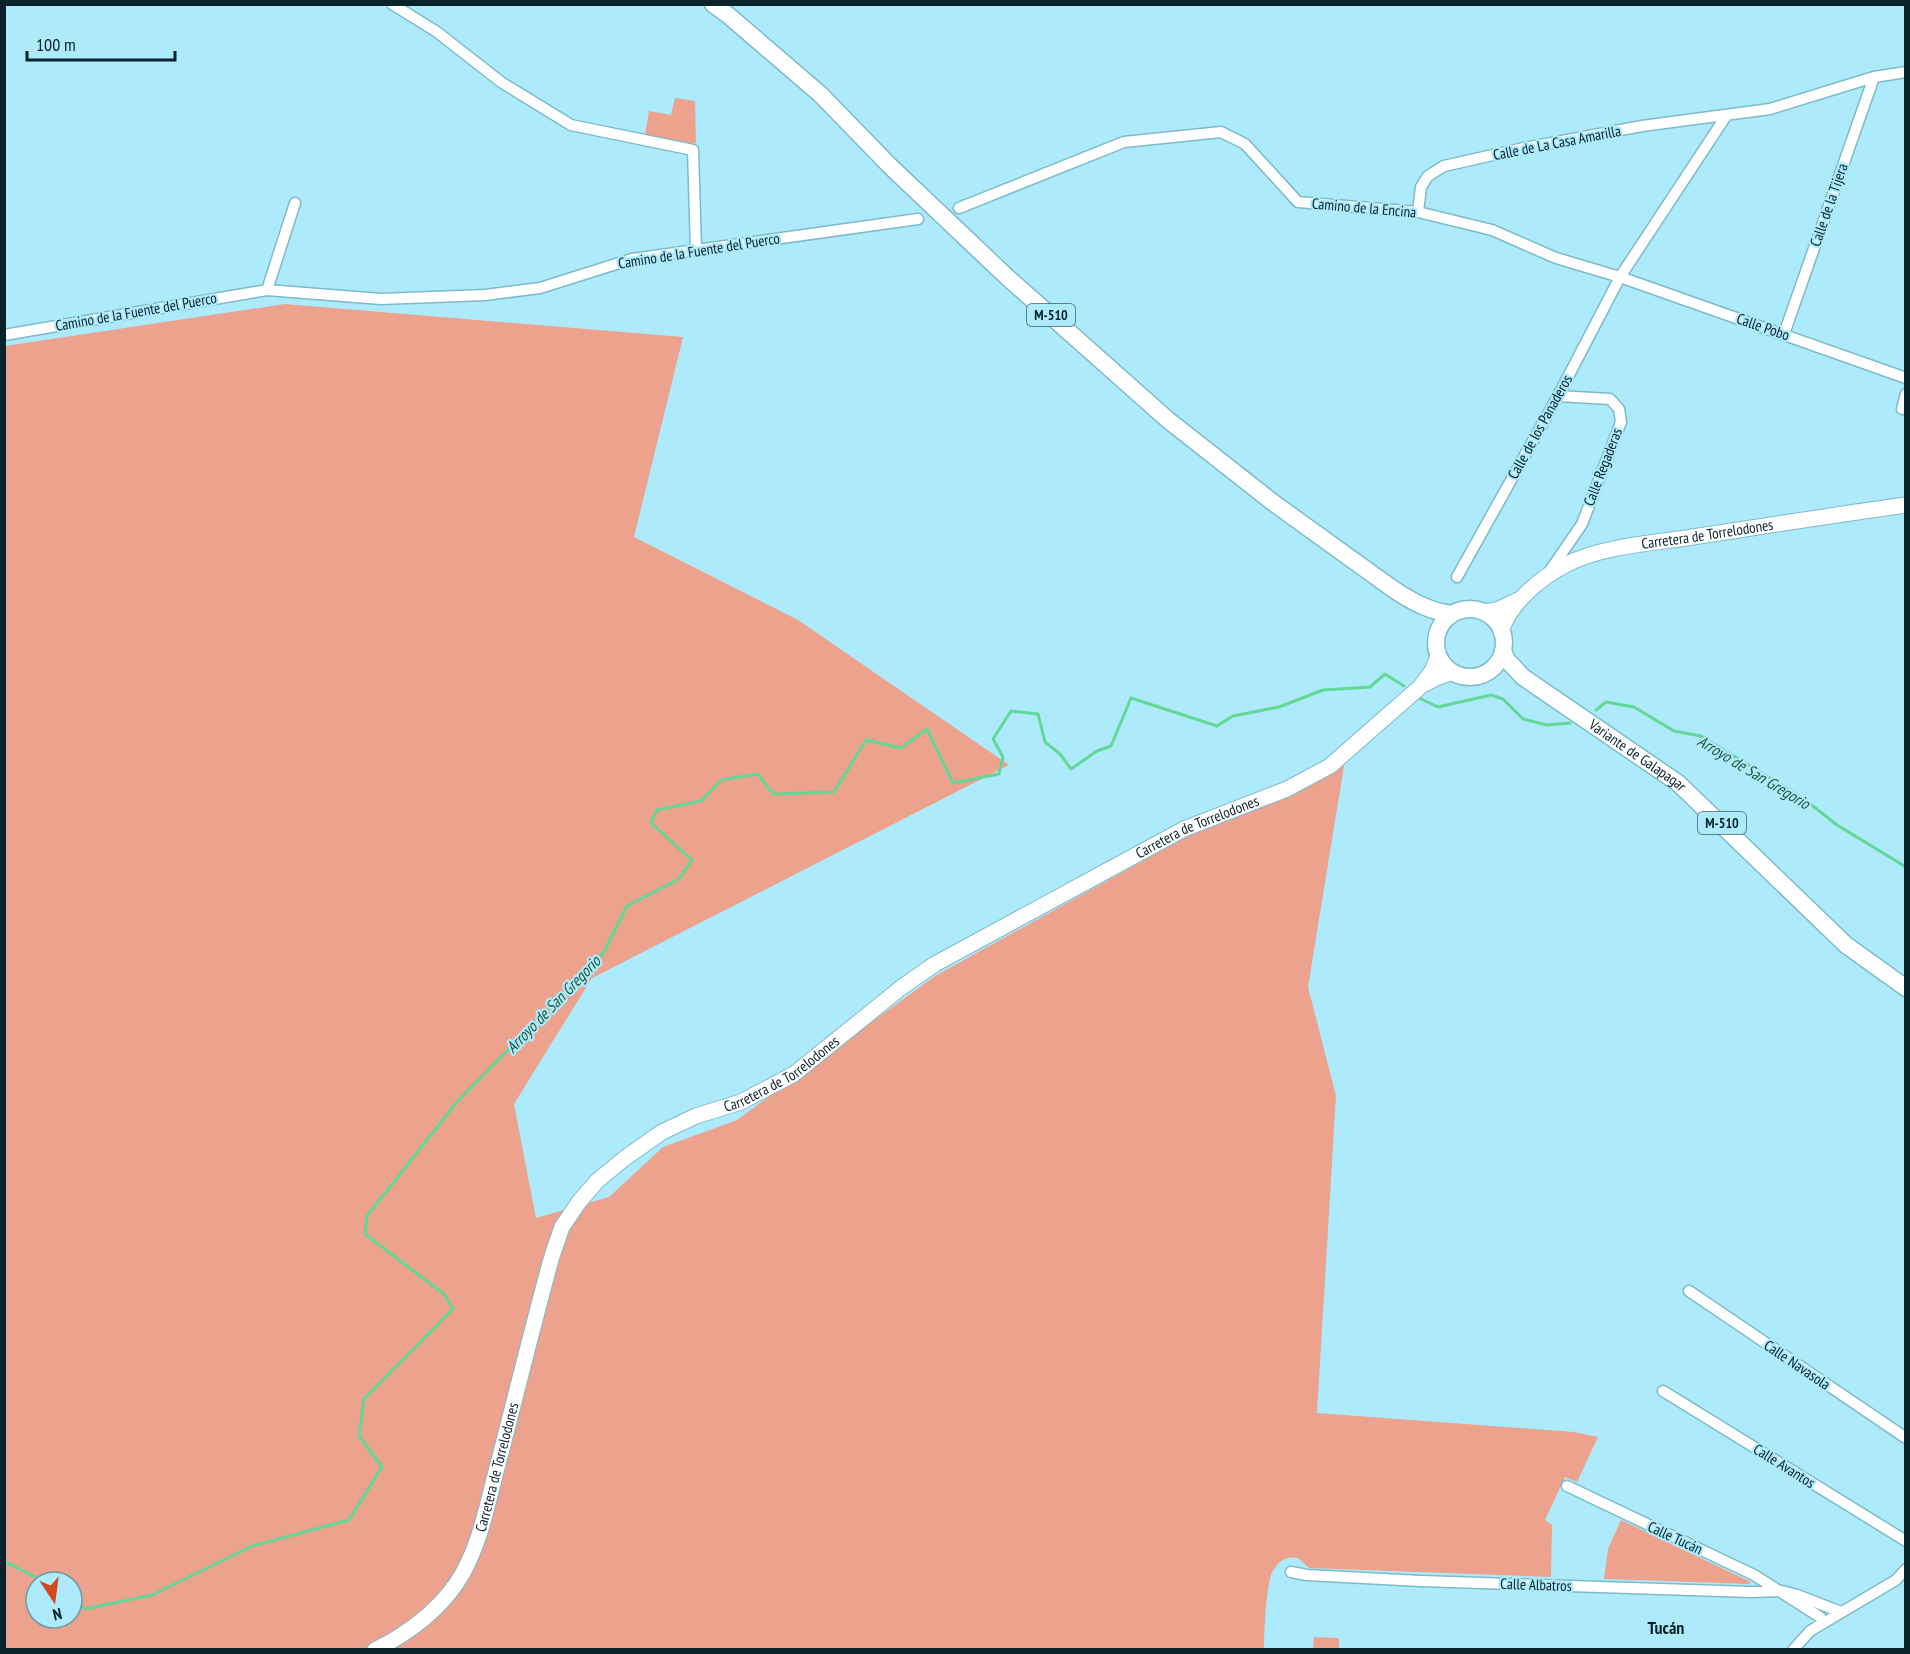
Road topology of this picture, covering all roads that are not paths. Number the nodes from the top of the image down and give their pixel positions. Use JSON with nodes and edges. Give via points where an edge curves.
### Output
{"nodes":[{"id":1,"x":392,"y":4,"type":"edge"},
{"id":2,"x":713,"y":4,"type":"edge"},
{"id":3,"x":1905,"y":72,"type":"edge"},
{"id":4,"x":1874,"y":77,"type":"junction"},
{"id":5,"x":1726,"y":116,"type":"junction"},
{"id":6,"x":295,"y":203,"type":"dead end"},
{"id":7,"x":959,"y":208,"type":"dead end"},
{"id":8,"x":1418,"y":212,"type":"junction"},
{"id":9,"x":918,"y":219,"type":"dead end"},
{"id":10,"x":696,"y":249,"type":"junction"},
{"id":11,"x":1620,"y":277,"type":"junction"},
{"id":12,"x":267,"y":290,"type":"junction"},
{"id":13,"x":1784,"y":334,"type":"junction"},
{"id":14,"x":4,"y":335,"type":"edge"},
{"id":15,"x":1905,"y":378,"type":"edge"},
{"id":16,"x":1905,"y":393,"type":"edge"},
{"id":17,"x":1558,"y":396,"type":"junction"},
{"id":18,"x":1902,"y":410,"type":"dead end"},
{"id":19,"x":1905,"y":505,"type":"edge"},
{"id":20,"x":1457,"y":577,"type":"dead end"},
{"id":21,"x":1544,"y":579,"type":"junction"},
{"id":22,"x":1520,"y":599,"type":"junction"},
{"id":23,"x":1410,"y":600,"type":"junction"},
{"id":24,"x":1484,"y":612,"type":"junction"},
{"id":25,"x":1451,"y":614,"type":"junction"},
{"id":26,"x":1502,"y":631,"type":"junction"},
{"id":27,"x":1437,"y":634,"type":"junction"},
{"id":28,"x":1503,"y":651,"type":"junction"},
{"id":29,"x":1438,"y":656,"type":"junction"},
{"id":30,"x":1490,"y":669,"type":"junction"},
{"id":31,"x":1453,"y":672,"type":"junction"},
{"id":32,"x":1523,"y":677,"type":"junction"},
{"id":33,"x":1420,"y":687,"type":"junction"},
{"id":34,"x":1905,"y":988,"type":"edge"},
{"id":35,"x":1689,"y":1291,"type":"dead end"},
{"id":36,"x":1663,"y":1391,"type":"dead end"},
{"id":37,"x":1905,"y":1438,"type":"edge"},
{"id":38,"x":1567,"y":1486,"type":"dead end"},
{"id":39,"x":1905,"y":1541,"type":"edge"},
{"id":40,"x":1905,"y":1569,"type":"edge"},
{"id":41,"x":1291,"y":1572,"type":"dead end"},
{"id":42,"x":1782,"y":1591,"type":"junction"},
{"id":43,"x":1841,"y":1612,"type":"junction"},
{"id":44,"x":1824,"y":1622,"type":"junction"},
{"id":45,"x":375,"y":1650,"type":"edge"},
{"id":46,"x":1793,"y":1650,"type":"edge"}],
"edges":[{"from":1,"to":10,"type":"street","via":[[437,32],[501,82],[571,125],[693,150]]},
{"from":2,"to":23,"type":"main road","number":"M-510","via":[[820,94],[999,269],[1168,420],[1275,504]]},
{"from":3,"to":4,"type":"street","name":"Calle de La Casa Amarilla"},
{"from":4,"to":5,"type":"street","name":"Calle de La Casa Amarilla","via":[[1770,109]]},
{"from":4,"to":13,"type":"street","name":"Calle de la Tijera"},
{"from":5,"to":8,"type":"street","name":"Calle de La Casa Amarilla","via":[[1630,129],[1444,166],[1428,176],[1421,187]]},
{"from":5,"to":11,"type":"street"},
{"from":6,"to":12,"type":"street"},
{"from":7,"to":8,"type":"street","name":"Camino de la Encina","via":[[1124,142],[1221,132],[1245,144],[1298,202]]},
{"from":8,"to":11,"type":"street","name":"Camino de la Encina","via":[[1492,231],[1556,258]]},
{"from":9,"to":10,"type":"street","name":"Camino de la Fuente del Puerco"},
{"from":10,"to":12,"type":"street","name":"Camino de la Fuente del Puerco","via":[[632,259],[540,288],[485,295],[381,299]]},
{"from":11,"to":13,"type":"street","name":"Calle Pobo"},
{"from":11,"to":17,"type":"street","name":"Calle de los Panaderos"},
{"from":12,"to":14,"type":"street","name":"Camino de la Fuente del Puerco"},
{"from":13,"to":15,"type":"street","name":"Calle Pobo"},
{"from":16,"to":18,"type":"street"},
{"from":17,"to":20,"type":"street","name":"Calle de los Panaderos"},
{"from":17,"to":21,"type":"street","name":"Calle Regaderas","via":[[1610,399],[1621,422],[1582,524]]},
{"from":19,"to":21,"type":"main road","name":"Carretera de Torrelodones","via":[[1625,548],[1568,564]]},
{"from":21,"to":22,"type":"main road","name":"Carretera de Torrelodones"},
{"from":22,"to":24,"type":"main road","name":"Carretera de Torrelodones"},
{"from":22,"to":26,"type":"main road","name":"Carretera de Torrelodones"},
{"from":23,"to":25,"type":"main road","number":"M-510"},
{"from":23,"to":27,"type":"main road","number":"M-510"},
{"from":24,"to":25,"type":"main road","number":"M-510","via":[[1473,609]]},
{"from":24,"to":26,"type":"main road"},
{"from":25,"to":27,"type":"main road"},
{"from":26,"to":28,"type":"main road"},
{"from":27,"to":29,"type":"main road"},
{"from":28,"to":30,"type":"main road"},
{"from":28,"to":32,"type":"main road","number":"M-510"},
{"from":29,"to":31,"type":"main road"},
{"from":29,"to":33,"type":"main road","name":"Carretera de Torrelodones"},
{"from":30,"to":31,"type":"main road","number":"M-510","via":[[1479,675]]},
{"from":30,"to":32,"type":"main road","number":"M-510"},
{"from":31,"to":33,"type":"main road","name":"Carretera de Torrelodones"},
{"from":32,"to":34,"type":"main road","name":"Variante de Galapagar","number":"M-510","via":[[1678,783],[1846,945]]},
{"from":33,"to":45,"type":"main road","name":"Carretera de Torrelodones","via":[[1330,766],[1287,789],[1184,829],[935,964],[794,1074],[741,1102],[662,1132],[597,1181],[562,1227],[552,1256],[470,1559],[456,1584],[421,1622]]},
{"from":35,"to":37,"type":"street","name":"Calle Navasola"},
{"from":36,"to":39,"type":"street","name":"Calle Avantos"},
{"from":38,"to":42,"type":"street","name":"Calle Tucán"},
{"from":40,"to":43,"type":"street","via":[[1896,1580]]},
{"from":41,"to":42,"type":"street","name":"Calle Albatros","via":[[1432,1582]]},
{"from":42,"to":43,"type":"street","name":"Calle Tucán"},
{"from":42,"to":44,"type":"street","name":"Calle Tucán"},
{"from":43,"to":44,"type":"street"},
{"from":44,"to":46,"type":"street","via":[[1810,1630]]}]}
